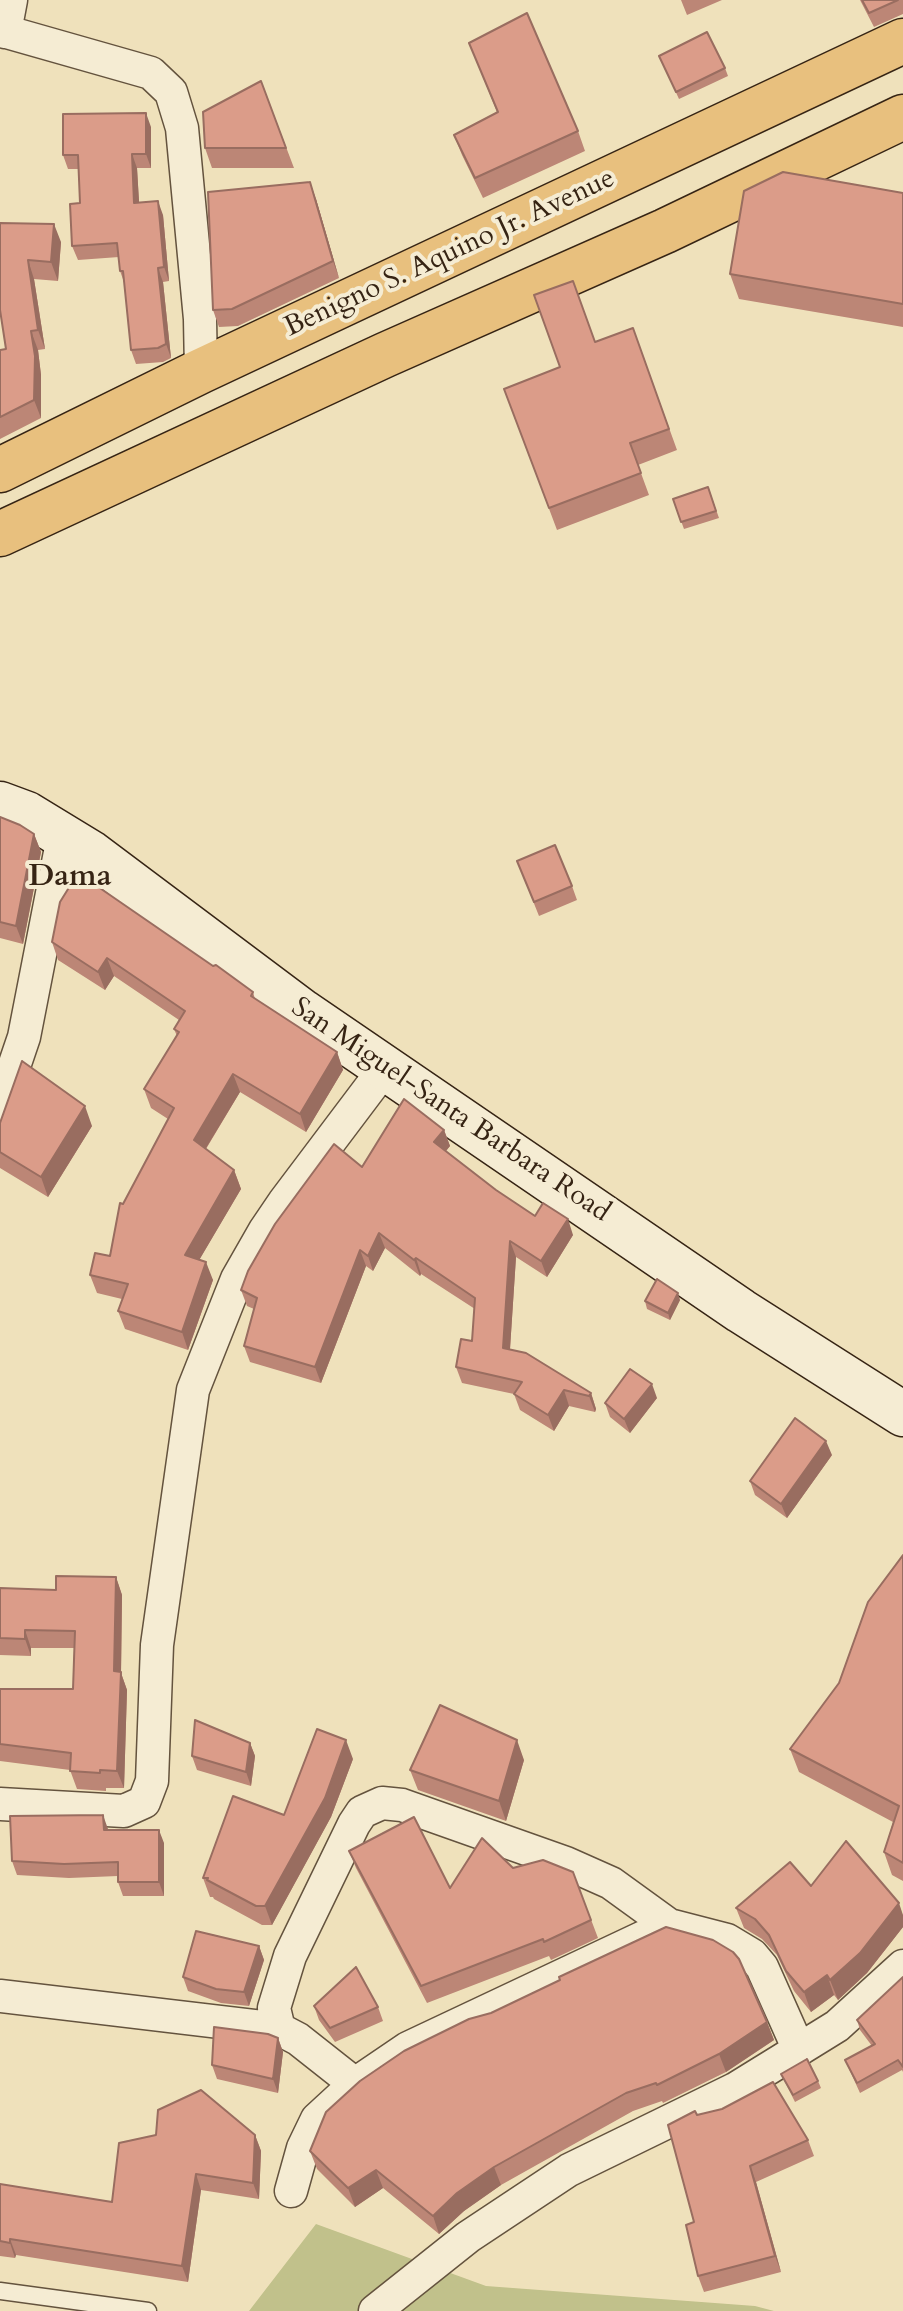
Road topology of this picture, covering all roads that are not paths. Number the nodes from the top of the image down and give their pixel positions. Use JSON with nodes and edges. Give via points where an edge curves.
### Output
{"nodes":[{"id":1,"x":11,"y":0,"type":"edge"},
{"id":2,"x":3,"y":31,"type":"edge"},
{"id":3,"x":903,"y":41,"type":"edge"},
{"id":4,"x":903,"y":117,"type":"edge"},
{"id":5,"x":359,"y":296,"type":"junction"},
{"id":6,"x":385,"y":355,"type":"junction"},
{"id":7,"x":201,"y":371,"type":"junction"},
{"id":8,"x":0,"y":470,"type":"edge"},
{"id":9,"x":0,"y":534,"type":"edge"},
{"id":10,"x":0,"y":804,"type":"edge"},
{"id":11,"x":63,"y":837,"type":"junction"},
{"id":12,"x":385,"y":1068,"type":"junction"},
{"id":13,"x":0,"y":1108,"type":"edge"},
{"id":14,"x":903,"y":1414,"type":"edge"},
{"id":15,"x":0,"y":1804,"type":"edge"},
{"id":16,"x":669,"y":1925,"type":"junction"},
{"id":17,"x":903,"y":1966,"type":"edge"},
{"id":18,"x":0,"y":1996,"type":"edge"},
{"id":19,"x":279,"y":2029,"type":"junction"},
{"id":20,"x":799,"y":2050,"type":"junction"},
{"id":21,"x":355,"y":2084,"type":"junction"},
{"id":22,"x":291,"y":2191,"type":"dead end"},
{"id":23,"x":0,"y":2291,"type":"edge"},
{"id":24,"x":148,"y":2311,"type":"edge"},
{"id":25,"x":375,"y":2311,"type":"edge"}],
"edges":[{"from":1,"to":2,"type":"street"},
{"from":2,"to":7,"type":"street","via":[[151,73],[171,92],[182,128]]},
{"from":3,"to":5,"type":"main road","name":"Benigno S. Aquino Jr. Avenue"},
{"from":4,"to":6,"type":"main road","via":[[665,231]]},
{"from":5,"to":6,"type":"main road"},
{"from":5,"to":7,"type":"main road","name":"Benigno S. Aquino Jr. Avenue"},
{"from":6,"to":9,"type":"main road"},
{"from":7,"to":8,"type":"main road","name":"Benigno S. Aquino Jr. Avenue"},
{"from":10,"to":11,"type":"main road","name":"San Miguel-Santa Barbara Road"},
{"from":11,"to":12,"type":"main road","name":"San Miguel-Santa Barbara Road"},
{"from":11,"to":13,"type":"street","via":[[24,1037]]},
{"from":12,"to":14,"type":"main road","name":"San Miguel-Santa Barbara Road","via":[[741,1311]]},
{"from":12,"to":15,"type":"street","via":[[265,1230],[237,1279],[193,1390],[157,1645],[152,1781],[144,1802],[124,1811]]},
{"from":16,"to":19,"type":"street","via":[[611,1883],[566,1863],[402,1805],[382,1803],[362,1812],[354,1824],[290,1956],[274,2008]]},
{"from":16,"to":20,"type":"street","via":[[727,1940],[752,1955]]},
{"from":16,"to":21,"type":"street","via":[[408,2048]]},
{"from":17,"to":20,"type":"street","via":[[837,2026]]},
{"from":18,"to":19,"type":"street"},
{"from":19,"to":21,"type":"street"},
{"from":20,"to":25,"type":"street","via":[[735,2089],[569,2170],[468,2237]]},
{"from":21,"to":22,"type":"street","via":[[317,2119]]},
{"from":23,"to":24,"type":"lane"}]}
